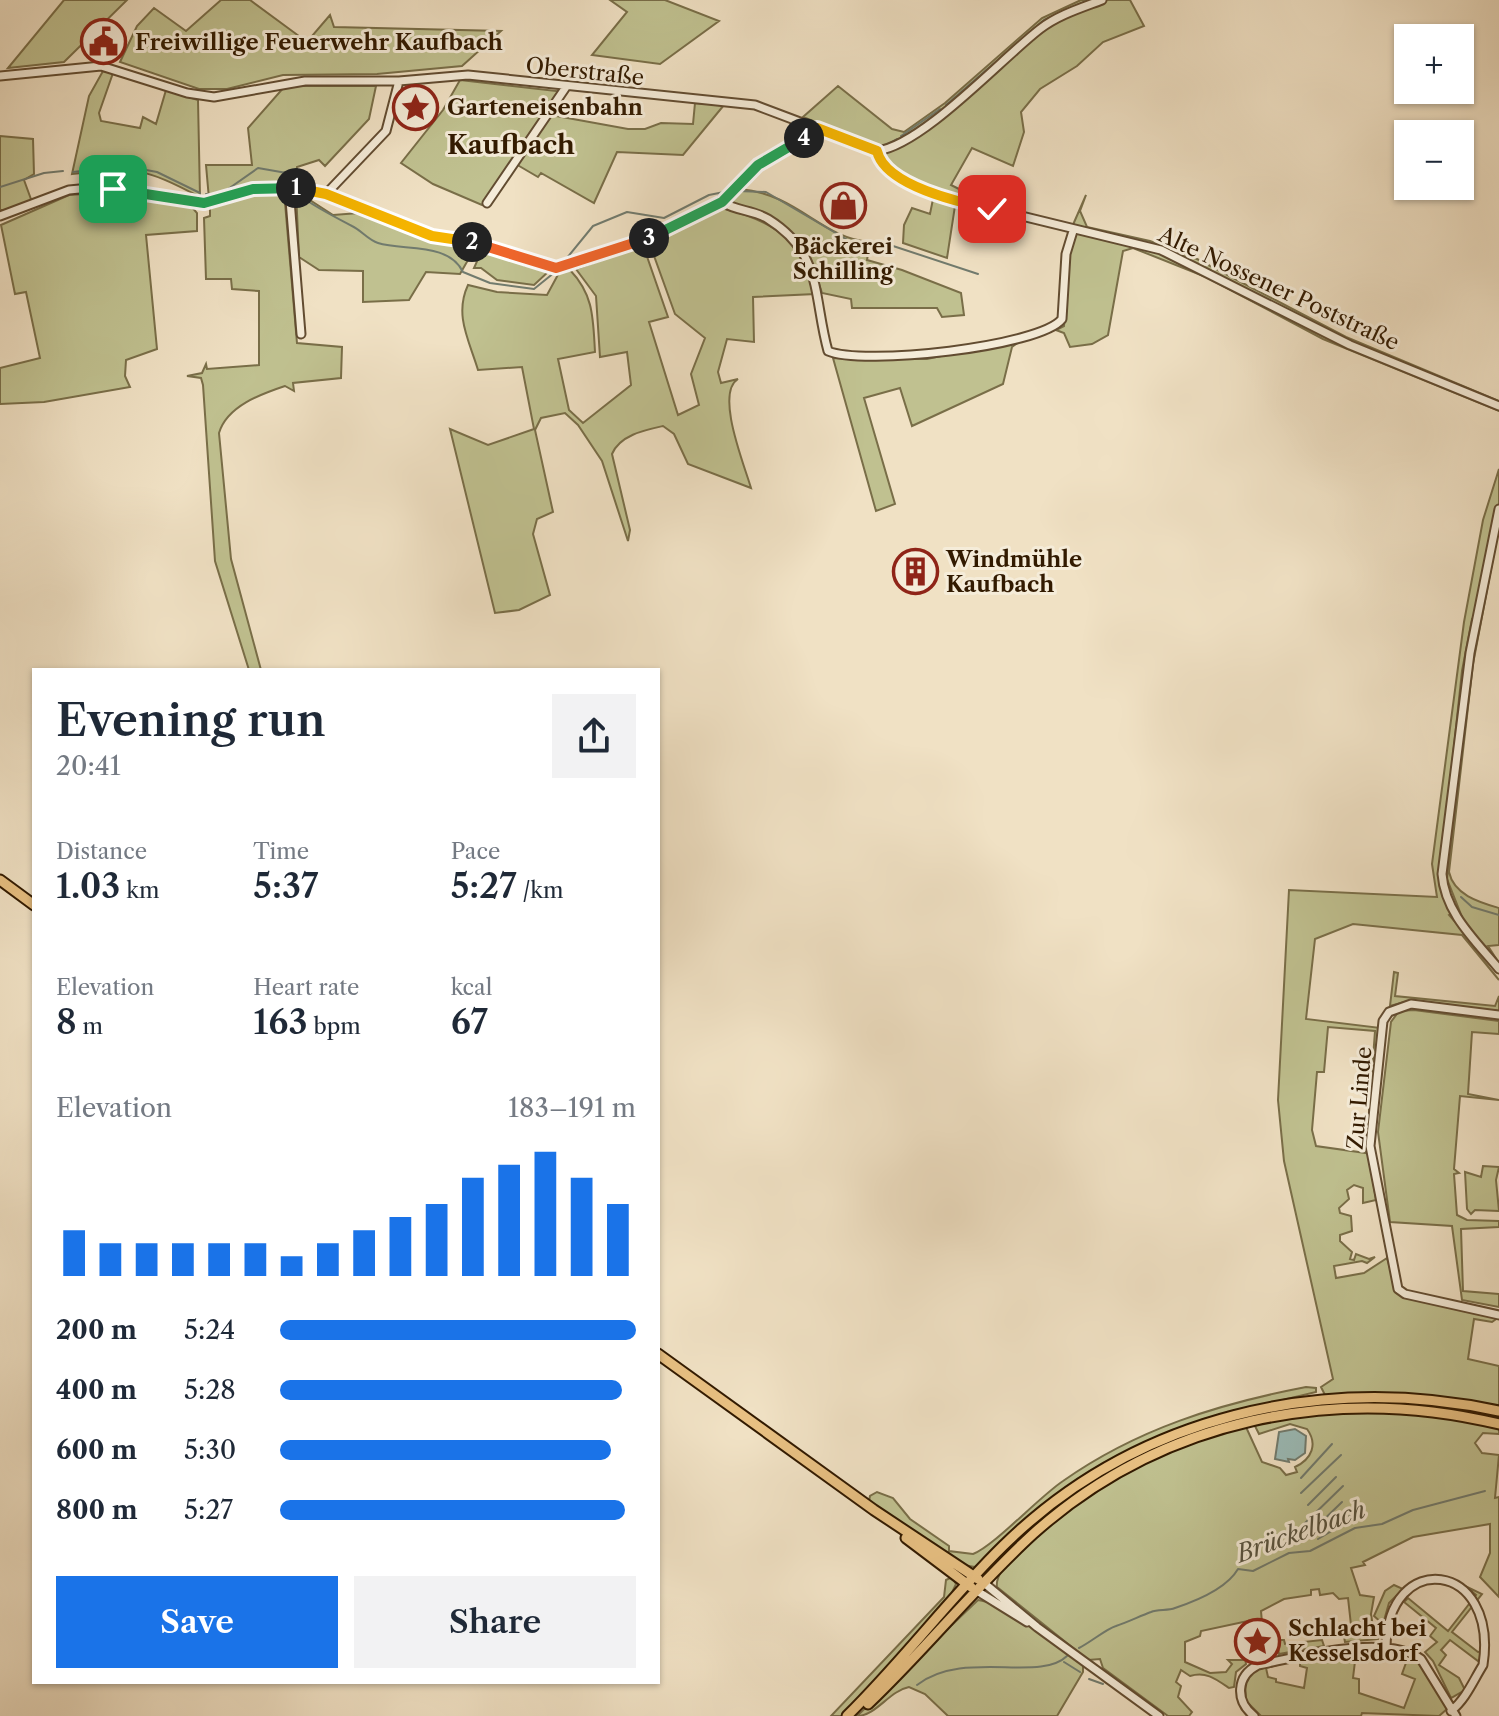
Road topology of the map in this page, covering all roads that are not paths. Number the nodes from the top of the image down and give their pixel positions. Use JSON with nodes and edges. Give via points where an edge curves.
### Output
{"nodes":[{"id":1,"x":1102,"y":0,"type":"edge"},
{"id":2,"x":0,"y":76,"type":"edge"},
{"id":3,"x":399,"y":81,"type":"junction"},
{"id":4,"x":566,"y":87,"type":"junction"},
{"id":5,"x":817,"y":128,"type":"junction"},
{"id":6,"x":877,"y":151,"type":"junction"},
{"id":7,"x":289,"y":188,"type":"junction"},
{"id":8,"x":326,"y":194,"type":"junction"},
{"id":9,"x":722,"y":202,"type":"junction"},
{"id":10,"x":487,"y":203,"type":"dead end"},
{"id":11,"x":0,"y":216,"type":"edge"},
{"id":12,"x":1073,"y":231,"type":"junction"},
{"id":13,"x":301,"y":334,"type":"dead end"},
{"id":14,"x":1499,"y":406,"type":"edge"},
{"id":15,"x":1499,"y":509,"type":"edge"},
{"id":16,"x":0,"y":880,"type":"edge"},
{"id":17,"x":32,"y":904,"type":"edge"},
{"id":18,"x":1499,"y":969,"type":"edge"},
{"id":19,"x":1499,"y":1015,"type":"edge"},
{"id":20,"x":1499,"y":1315,"type":"edge"},
{"id":21,"x":660,"y":1355,"type":"edge"},
{"id":22,"x":1499,"y":1411,"type":"edge"},
{"id":23,"x":1499,"y":1424,"type":"edge"},
{"id":24,"x":971,"y":1580,"type":"junction"},
{"id":25,"x":1466,"y":1580,"type":"dead end"},
{"id":26,"x":981,"y":1587,"type":"junction"},
{"id":27,"x":1493,"y":1646,"type":"dead end"},
{"id":28,"x":1386,"y":1648,"type":"junction"},
{"id":29,"x":1454,"y":1713,"type":"edge"},
{"id":30,"x":847,"y":1716,"type":"edge"},
{"id":31,"x":854,"y":1716,"type":"edge"},
{"id":32,"x":1159,"y":1716,"type":"edge"},
{"id":33,"x":1254,"y":1716,"type":"edge"}],
"edges":[{"from":1,"to":6,"type":"street","via":[[1053,20],[942,113]]},
{"from":2,"to":3,"type":"street","name":"Oberstraße","via":[[101,66],[214,97],[280,83]]},
{"from":3,"to":4,"type":"street","name":"Oberstraße","via":[[454,75]]},
{"from":3,"to":8,"type":"street","via":[[386,131]]},
{"from":4,"to":5,"type":"street","name":"Oberstraße","via":[[734,101]]},
{"from":4,"to":10,"type":"street"},
{"from":5,"to":6,"type":"street","name":"Oberstraße"},
{"from":5,"to":9,"type":"street","via":[[758,165]]},
{"from":6,"to":12,"type":"street","name":"Alte Nossener Poststraße","via":[[894,173],[935,195]]},
{"from":7,"to":8,"type":"street"},
{"from":7,"to":11,"type":"street","via":[[253,189],[204,203],[90,188],[69,190]]},
{"from":7,"to":13,"type":"street"},
{"from":8,"to":9,"type":"street","via":[[432,236],[490,246],[556,268],[644,240]]},
{"from":9,"to":12,"type":"street","via":[[758,213],[795,242],[813,273],[828,351],[844,356],[915,356],[1051,329],[1062,319],[1066,254]]},
{"from":12,"to":14,"type":"street","name":"Alte Nossener Poststraße","via":[[1161,250],[1350,345]]},
{"from":15,"to":18,"type":"street","via":[[1471,650],[1442,874],[1451,906]]},
{"from":16,"to":17,"type":"main road"},
{"from":19,"to":20,"type":"street","name":"Zur Linde","via":[[1411,1004],[1389,1012],[1383,1021],[1370,1146],[1398,1289]]},
{"from":21,"to":24,"type":"main road"},
{"from":22,"to":24,"type":"main road","via":[[1362,1396],[1295,1402],[1225,1417],[1159,1441],[1090,1477],[1029,1522]]},
{"from":23,"to":26,"type":"main road","via":[[1452,1414],[1365,1407],[1295,1411],[1228,1425],[1168,1447],[1088,1490],[1033,1534]]},
{"from":24,"to":26,"type":"main road"},
{"from":24,"to":30,"type":"main road"},
{"from":25,"to":28,"type":"street","via":[[1429,1583],[1404,1596],[1393,1612]]},
{"from":26,"to":31,"type":"main road"},
{"from":26,"to":32,"type":"street"},
{"from":27,"to":29,"type":"street"},
{"from":28,"to":29,"type":"street","via":[[1421,1659]]},
{"from":28,"to":33,"type":"street","via":[[1258,1665],[1245,1673],[1240,1691]]}]}
